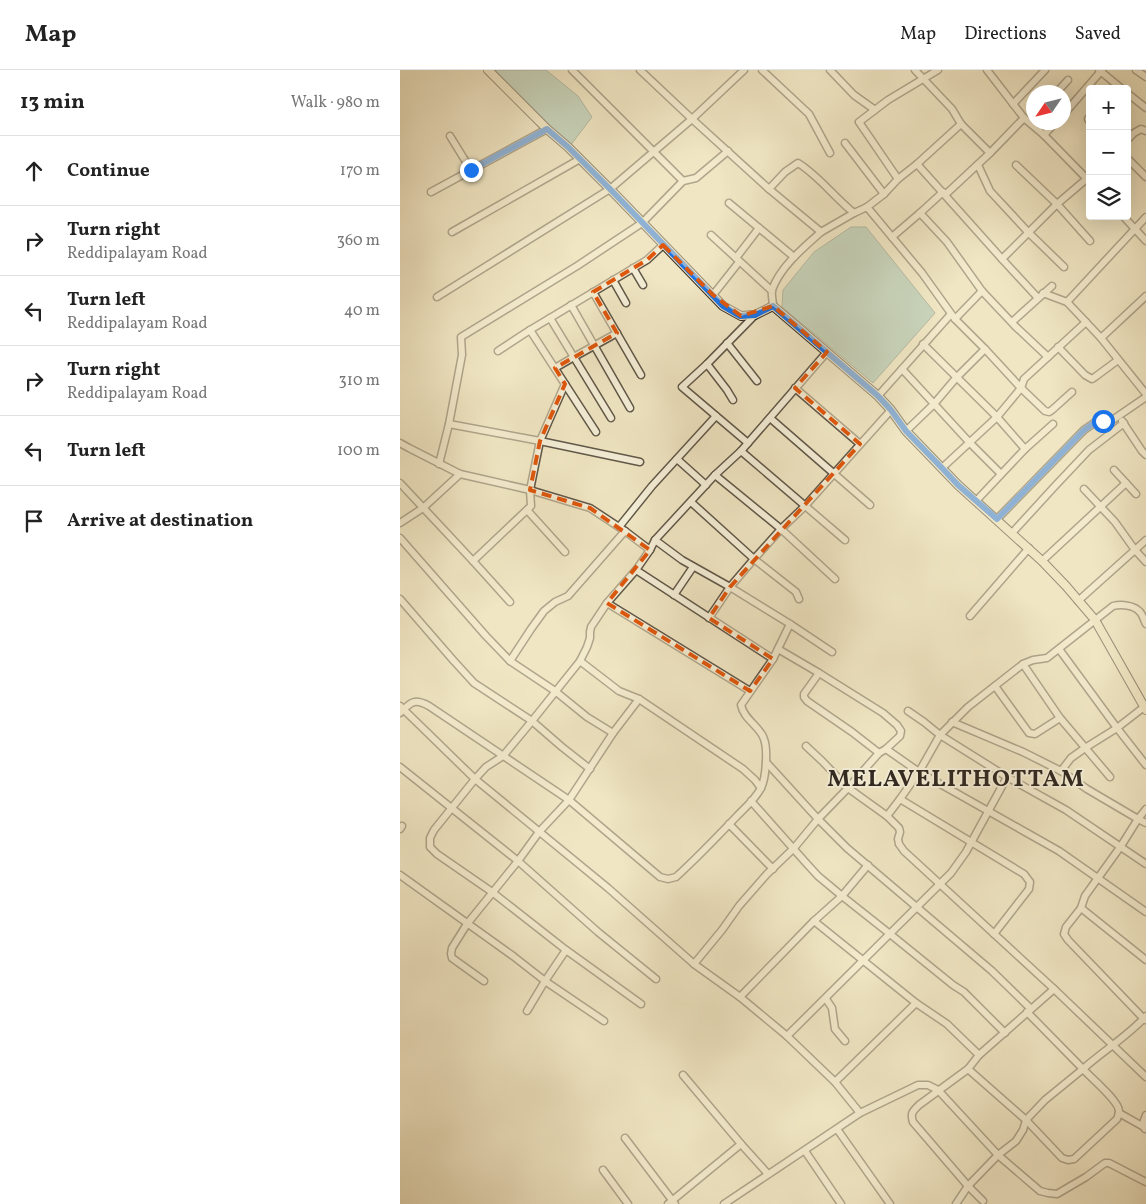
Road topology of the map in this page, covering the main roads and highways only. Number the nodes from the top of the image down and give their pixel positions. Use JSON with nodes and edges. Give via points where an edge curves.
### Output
{"nodes":[{"id":1,"x":488,"y":70,"type":"edge"},
{"id":2,"x":1143,"y":696,"type":"edge"},
{"id":3,"x":1145,"y":709,"type":"edge"}],
"edges":[{"from":1,"to":2,"type":"main road","via":[[723,306],[740,316],[755,315],[773,306],[878,396],[906,431],[958,485],[1042,561],[1078,601]]},
{"from":2,"to":3,"type":"main road"}]}
